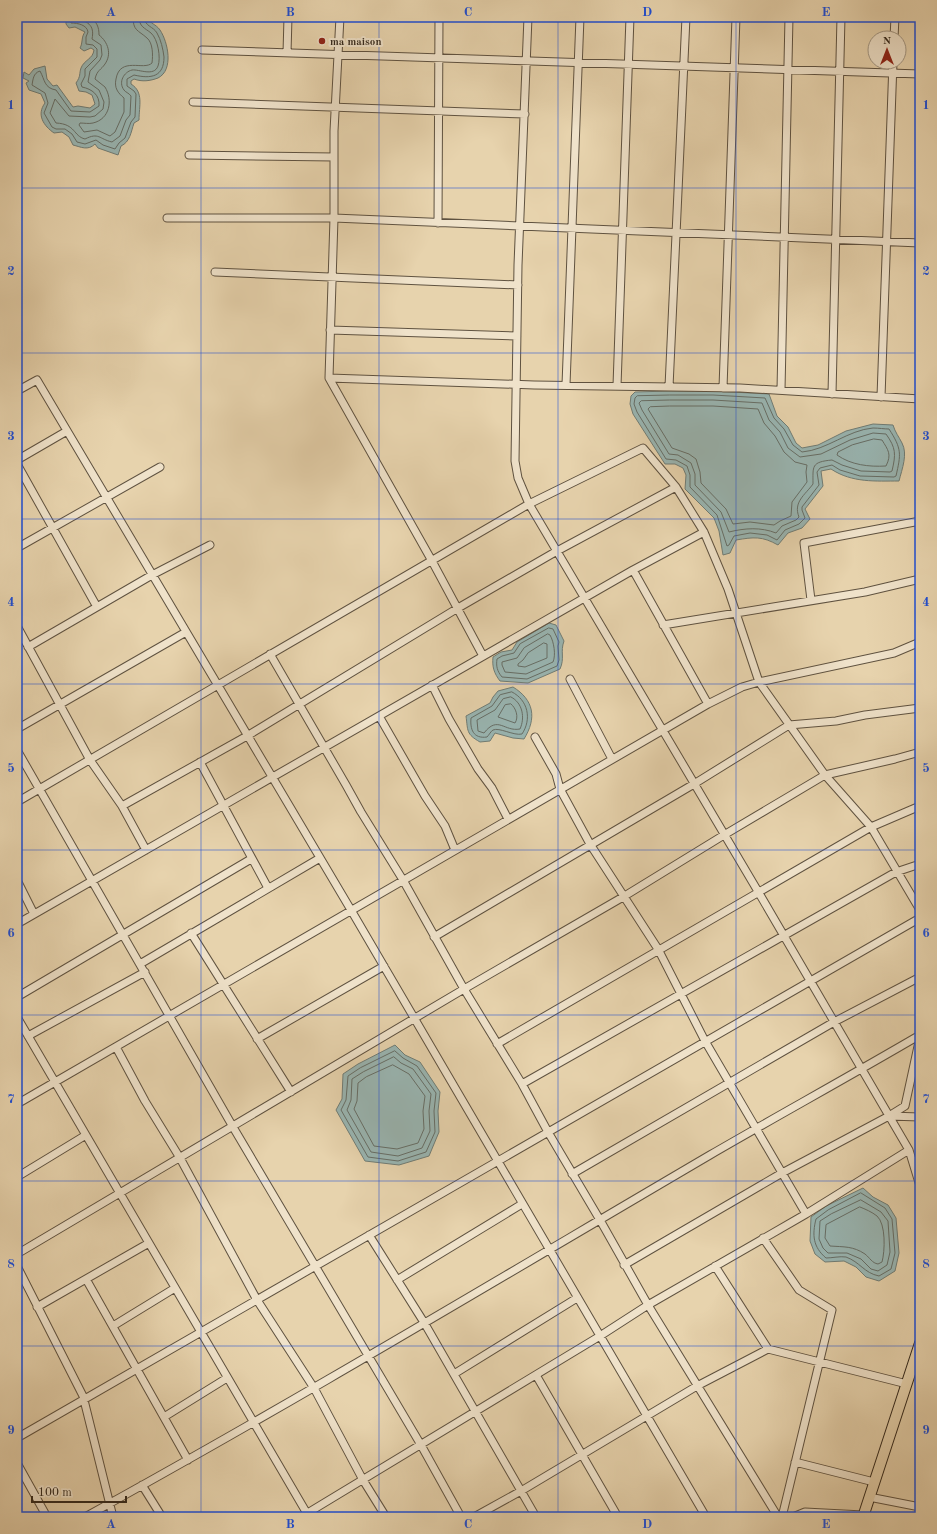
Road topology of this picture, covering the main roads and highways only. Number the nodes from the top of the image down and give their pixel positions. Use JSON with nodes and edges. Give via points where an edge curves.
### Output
{"nodes":[{"id":1,"x":920,"y":1343,"type":"edge"},
{"id":2,"x":863,"y":1516,"type":"edge"}],
"edges":[{"from":1,"to":2,"type":"highway"}]}
